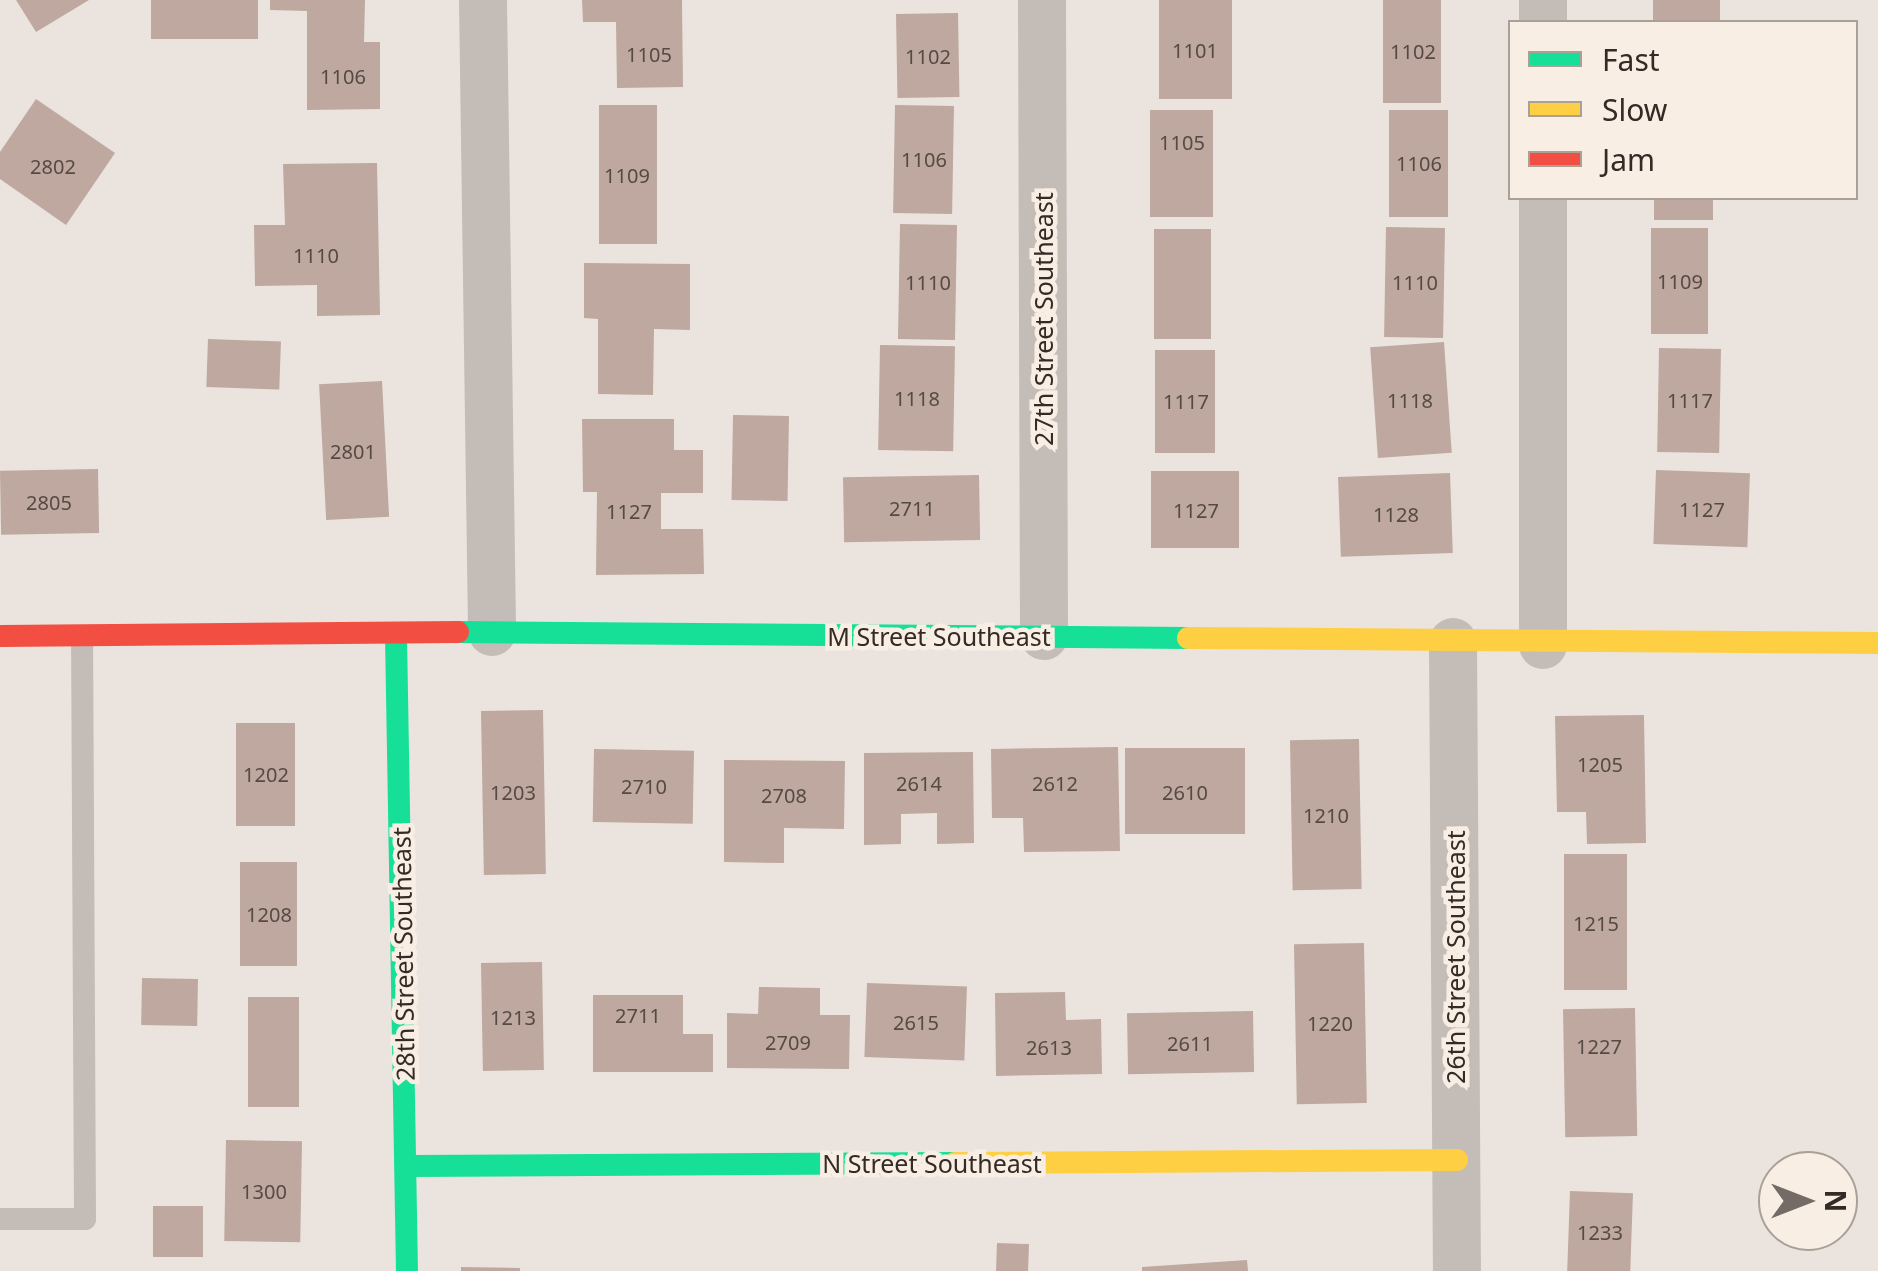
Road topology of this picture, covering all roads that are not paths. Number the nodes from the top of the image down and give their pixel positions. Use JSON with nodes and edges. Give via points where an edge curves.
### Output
{"nodes":[{"id":1,"x":483,"y":0,"type":"edge"},
{"id":2,"x":1042,"y":1,"type":"edge"},
{"id":3,"x":1543,"y":200,"type":"edge"},
{"id":4,"x":492,"y":632,"type":"junction"},
{"id":5,"x":0,"y":636,"type":"edge"},
{"id":6,"x":82,"y":636,"type":"junction"},
{"id":7,"x":396,"y":636,"type":"junction"},
{"id":8,"x":1044,"y":636,"type":"junction"},
{"id":9,"x":1453,"y":642,"type":"junction"},
{"id":10,"x":1878,"y":643,"type":"edge"},
{"id":11,"x":1543,"y":644,"type":"junction"},
{"id":12,"x":1457,"y":1160,"type":"junction"},
{"id":13,"x":408,"y":1166,"type":"junction"},
{"id":14,"x":0,"y":1219,"type":"edge"},
{"id":15,"x":408,"y":1271,"type":"edge"},
{"id":16,"x":1457,"y":1271,"type":"edge"}],
"edges":[{"from":1,"to":4,"type":"street"},
{"from":2,"to":8,"type":"street","name":"27th Street Southeast"},
{"from":3,"to":11,"type":"street"},
{"from":4,"to":7,"type":"street","name":"M Street Southeast"},
{"from":4,"to":8,"type":"street","name":"M Street Southeast"},
{"from":5,"to":6,"type":"street","name":"M Street Southeast"},
{"from":6,"to":7,"type":"street","name":"M Street Southeast"},
{"from":6,"to":14,"type":"lane","via":[[86,1219]]},
{"from":7,"to":13,"type":"street","name":"28th Street Southeast"},
{"from":8,"to":9,"type":"street","name":"M Street Southeast"},
{"from":9,"to":11,"type":"street","name":"M Street Southeast"},
{"from":9,"to":12,"type":"street","name":"26th Street Southeast"},
{"from":10,"to":11,"type":"street","name":"M Street Southeast"},
{"from":12,"to":13,"type":"street","name":"N Street Southeast"},
{"from":12,"to":16,"type":"street","name":"26th Street Southeast"},
{"from":13,"to":15,"type":"street","name":"28th Street Southeast"}]}
